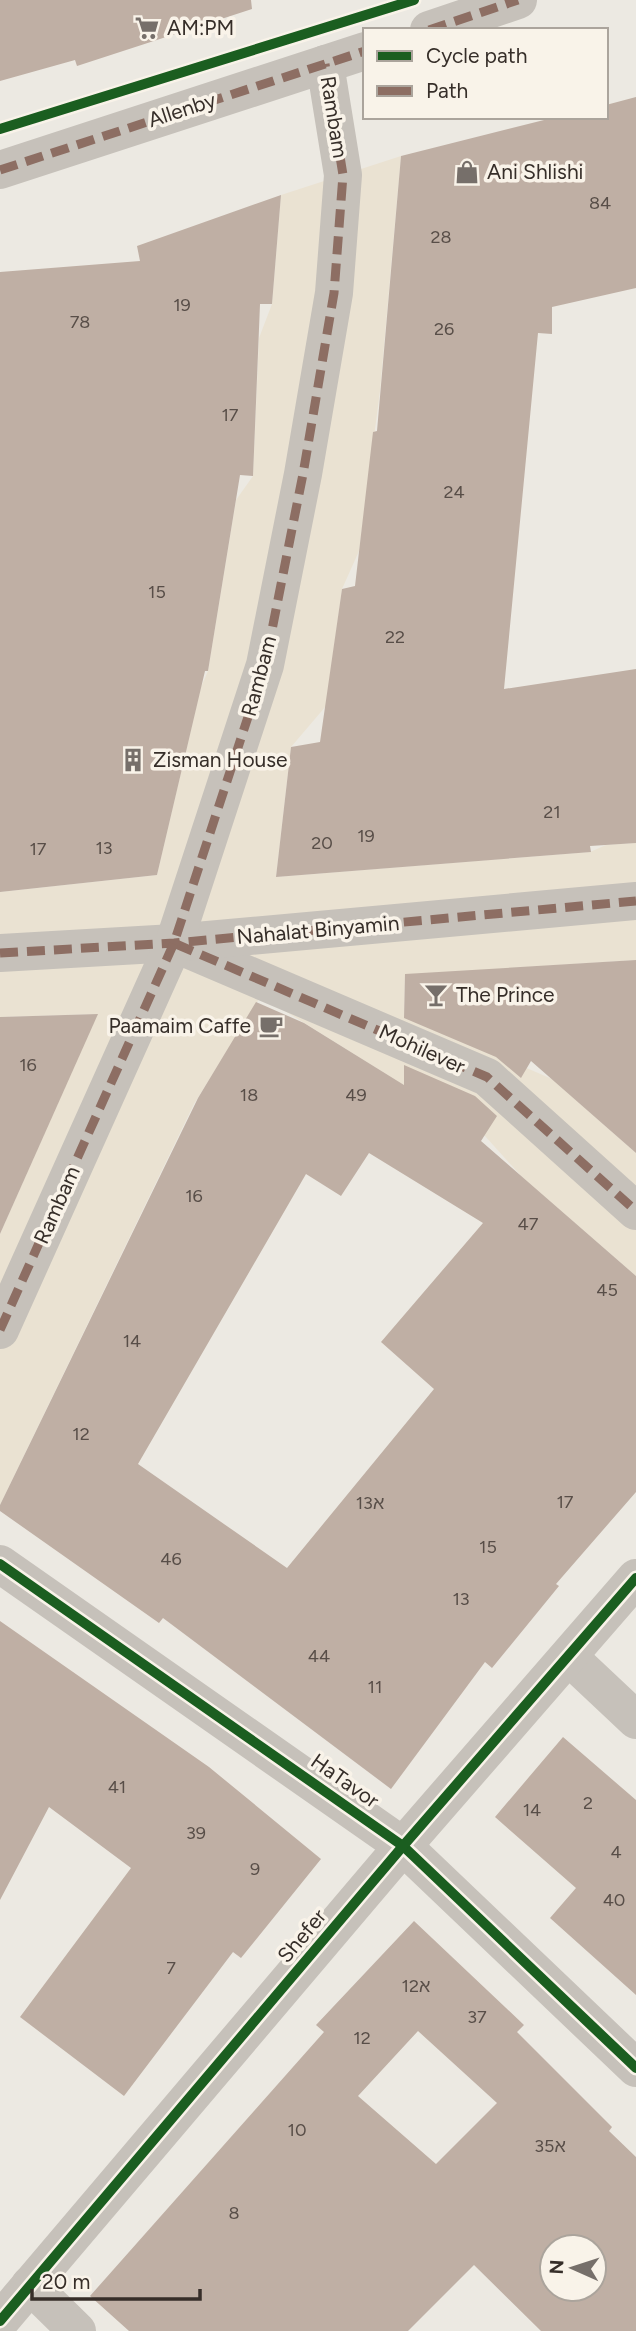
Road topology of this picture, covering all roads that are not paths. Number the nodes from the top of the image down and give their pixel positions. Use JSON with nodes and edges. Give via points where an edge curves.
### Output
{"nodes":[{"id":1,"x":518,"y":0,"type":"edge"},
{"id":2,"x":435,"y":28,"type":"edge"},
{"id":3,"x":363,"y":52,"type":"edge"},
{"id":4,"x":326,"y":64,"type":"junction"},
{"id":5,"x":0,"y":170,"type":"edge"},
{"id":6,"x":636,"y":901,"type":"edge"},
{"id":7,"x":174,"y":943,"type":"junction"},
{"id":8,"x":0,"y":953,"type":"edge"},
{"id":9,"x":636,"y":1211,"type":"edge"},
{"id":10,"x":0,"y":1330,"type":"edge"},
{"id":11,"x":0,"y":1564,"type":"edge"},
{"id":12,"x":636,"y":1578,"type":"edge"},
{"id":13,"x":569,"y":1657,"type":"junction"},
{"id":14,"x":636,"y":1720,"type":"edge"},
{"id":15,"x":404,"y":1846,"type":"junction"},
{"id":16,"x":636,"y":2068,"type":"edge"},
{"id":17,"x":30,"y":2285,"type":"junction"},
{"id":18,"x":0,"y":2321,"type":"edge"},
{"id":19,"x":78,"y":2331,"type":"edge"}],
"edges":[{"from":1,"to":2,"type":"street"},
{"from":3,"to":4,"type":"street","name":"Allenby"},
{"from":4,"to":5,"type":"street","name":"Allenby"},
{"from":4,"to":7,"type":"street","name":"Rambam","via":[[343,175],[334,293],[310,435],[265,665]]},
{"from":6,"to":7,"type":"street","name":"Nahalat Binyamin"},
{"from":7,"to":8,"type":"street","name":"Nahalat Binyamin"},
{"from":7,"to":9,"type":"street","name":"Mohilever","via":[[487,1077]]},
{"from":7,"to":10,"type":"street","name":"Rambam"},
{"from":11,"to":15,"type":"street","name":"HaTavor"},
{"from":12,"to":13,"type":"street","name":"Shefer"},
{"from":13,"to":14,"type":"street"},
{"from":13,"to":15,"type":"street","name":"Shefer"},
{"from":15,"to":16,"type":"street","name":"HaTavor"},
{"from":15,"to":17,"type":"street","name":"Shefer"},
{"from":17,"to":18,"type":"street","name":"Shefer"},
{"from":17,"to":19,"type":"street"}]}
